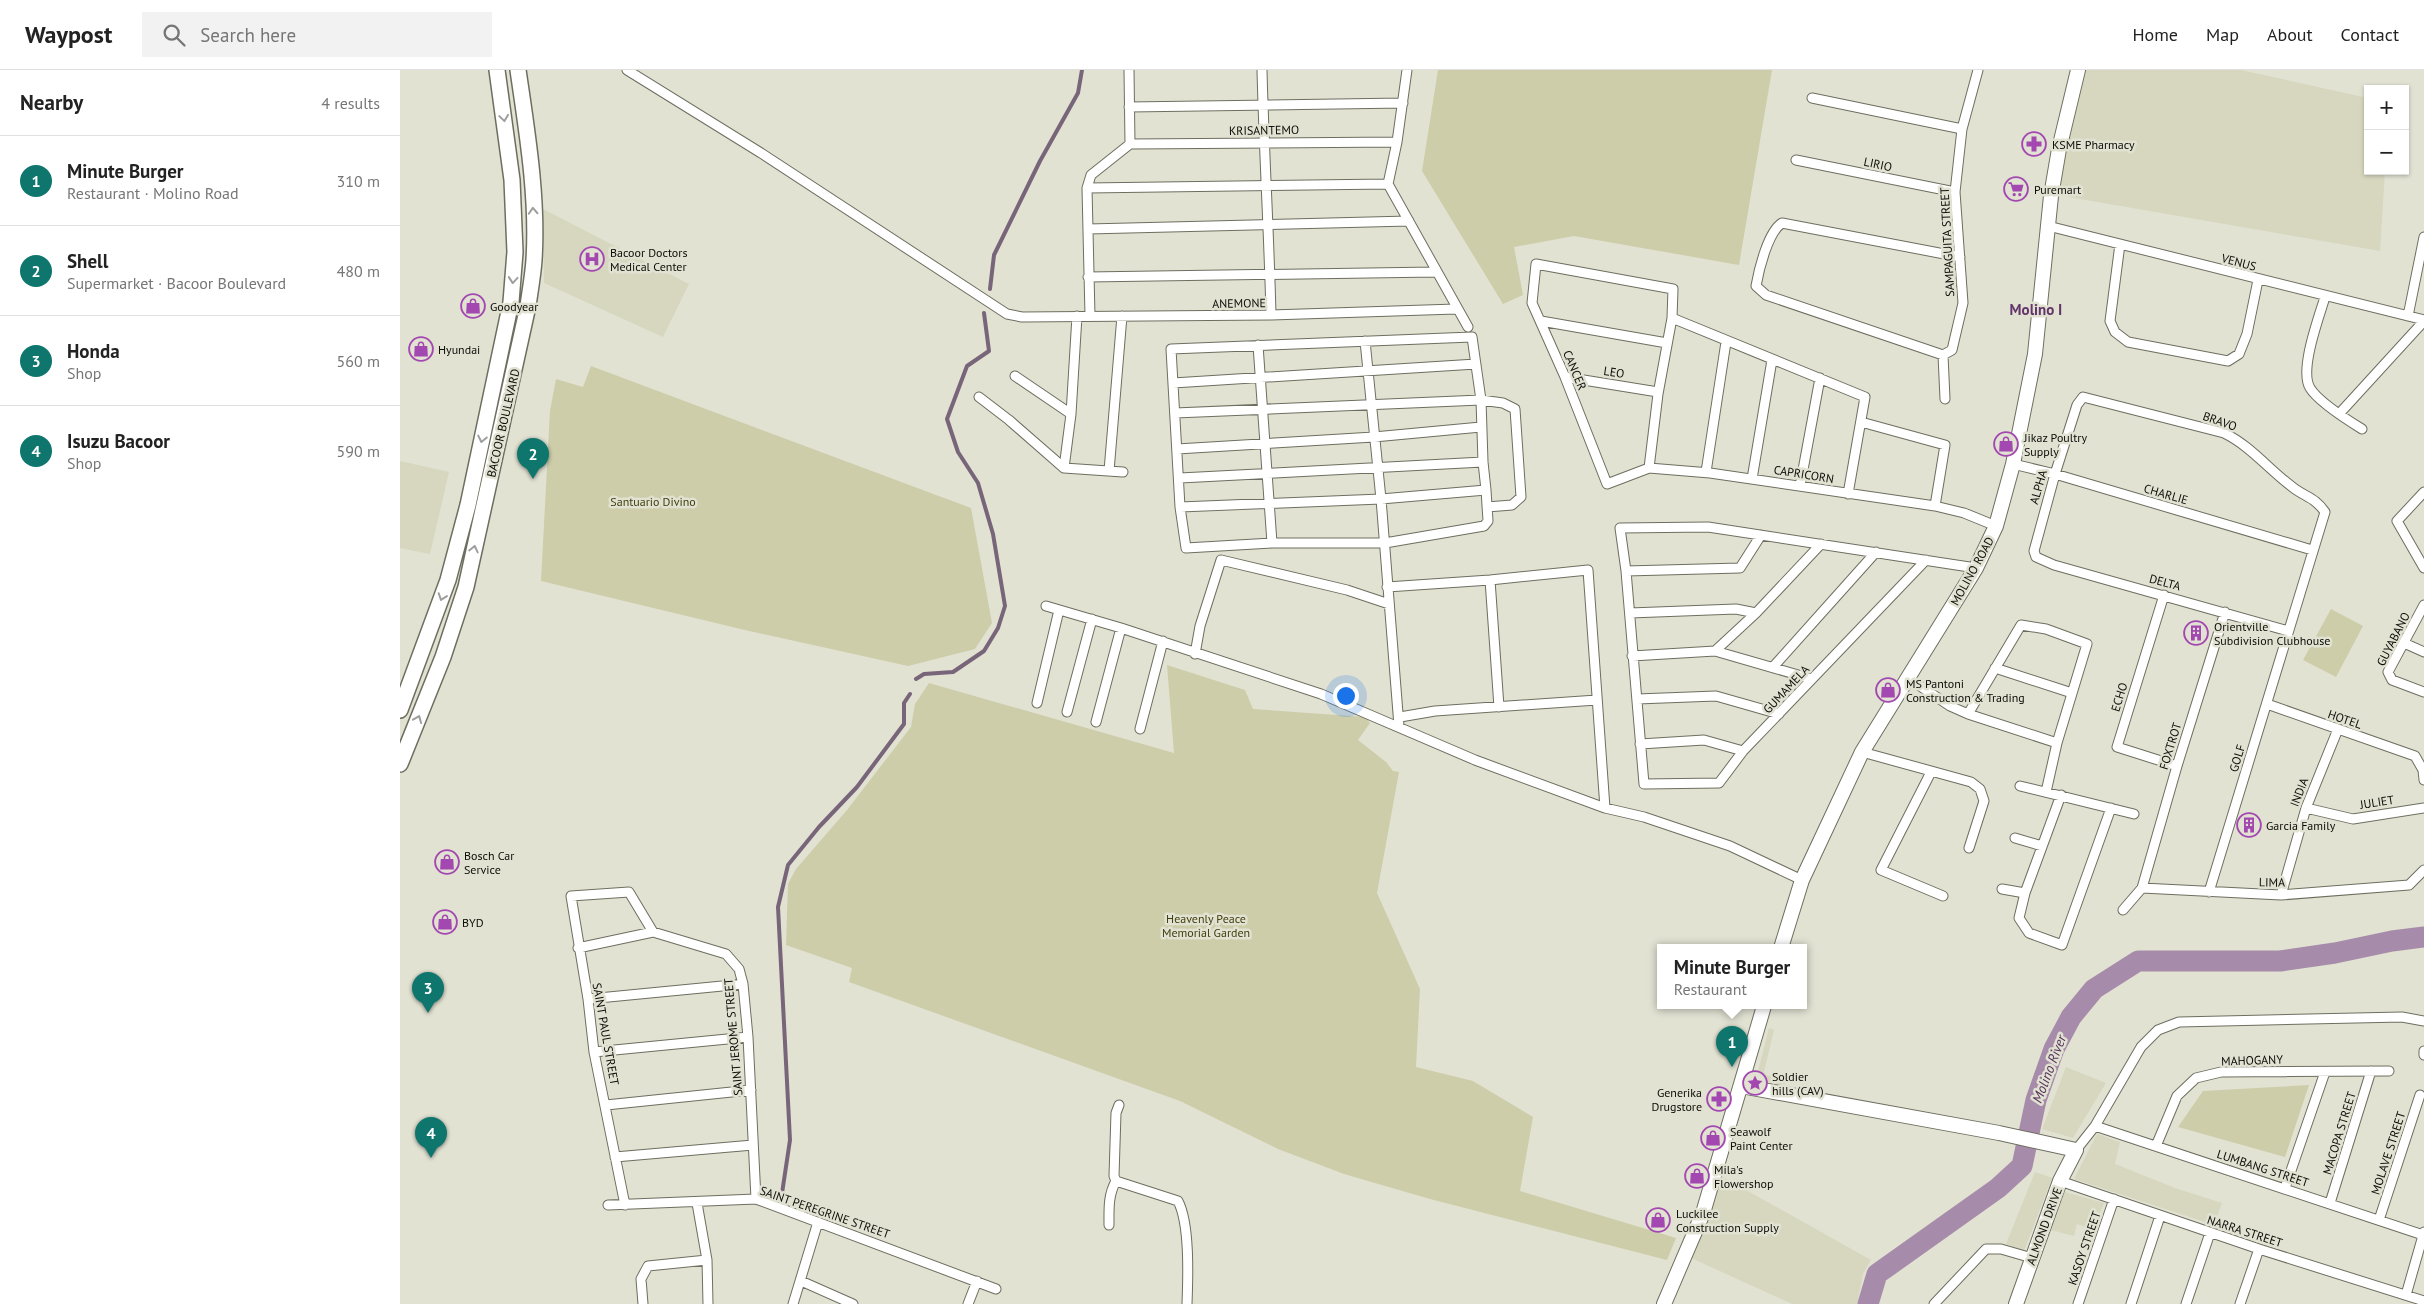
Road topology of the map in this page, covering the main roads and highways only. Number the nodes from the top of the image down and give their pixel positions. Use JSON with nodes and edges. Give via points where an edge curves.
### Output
{"nodes":[{"id":1,"x":497,"y":70,"type":"edge"},
{"id":2,"x":518,"y":70,"type":"edge"},
{"id":3,"x":2078,"y":70,"type":"edge"},
{"id":4,"x":400,"y":710,"type":"edge"},
{"id":5,"x":400,"y":764,"type":"edge"},
{"id":6,"x":1782,"y":944,"type":"edge"},
{"id":7,"x":1763,"y":1009,"type":"edge"},
{"id":8,"x":1741,"y":1086,"type":"junction"},
{"id":9,"x":1664,"y":1304,"type":"edge"},
{"id":10,"x":2016,"y":1304,"type":"edge"}],
"edges":[{"from":1,"to":4,"type":"main road","name":"BACOOR BOULEVARD","one_way":true,"via":[[512,180],[515,252],[511,302],[468,505],[448,580]]},
{"from":5,"to":2,"type":"main road","name":"BACOOR BOULEVARD","one_way":true,"via":[[443,656],[466,587],[528,306],[534,260],[534,217]]},
{"from":3,"to":6,"type":"main road","name":"MOLINO ROAD","via":[[2059,149],[2035,354],[2013,464],[1996,526],[1976,568],[1862,752],[1802,880]]},
{"from":7,"to":8,"type":"main road"},
{"from":8,"to":9,"type":"main road","via":[[1703,1213]]},
{"from":8,"to":10,"type":"main road","name":"ALMOND DRIVE","via":[[2076,1150],[2060,1181]]}]}
